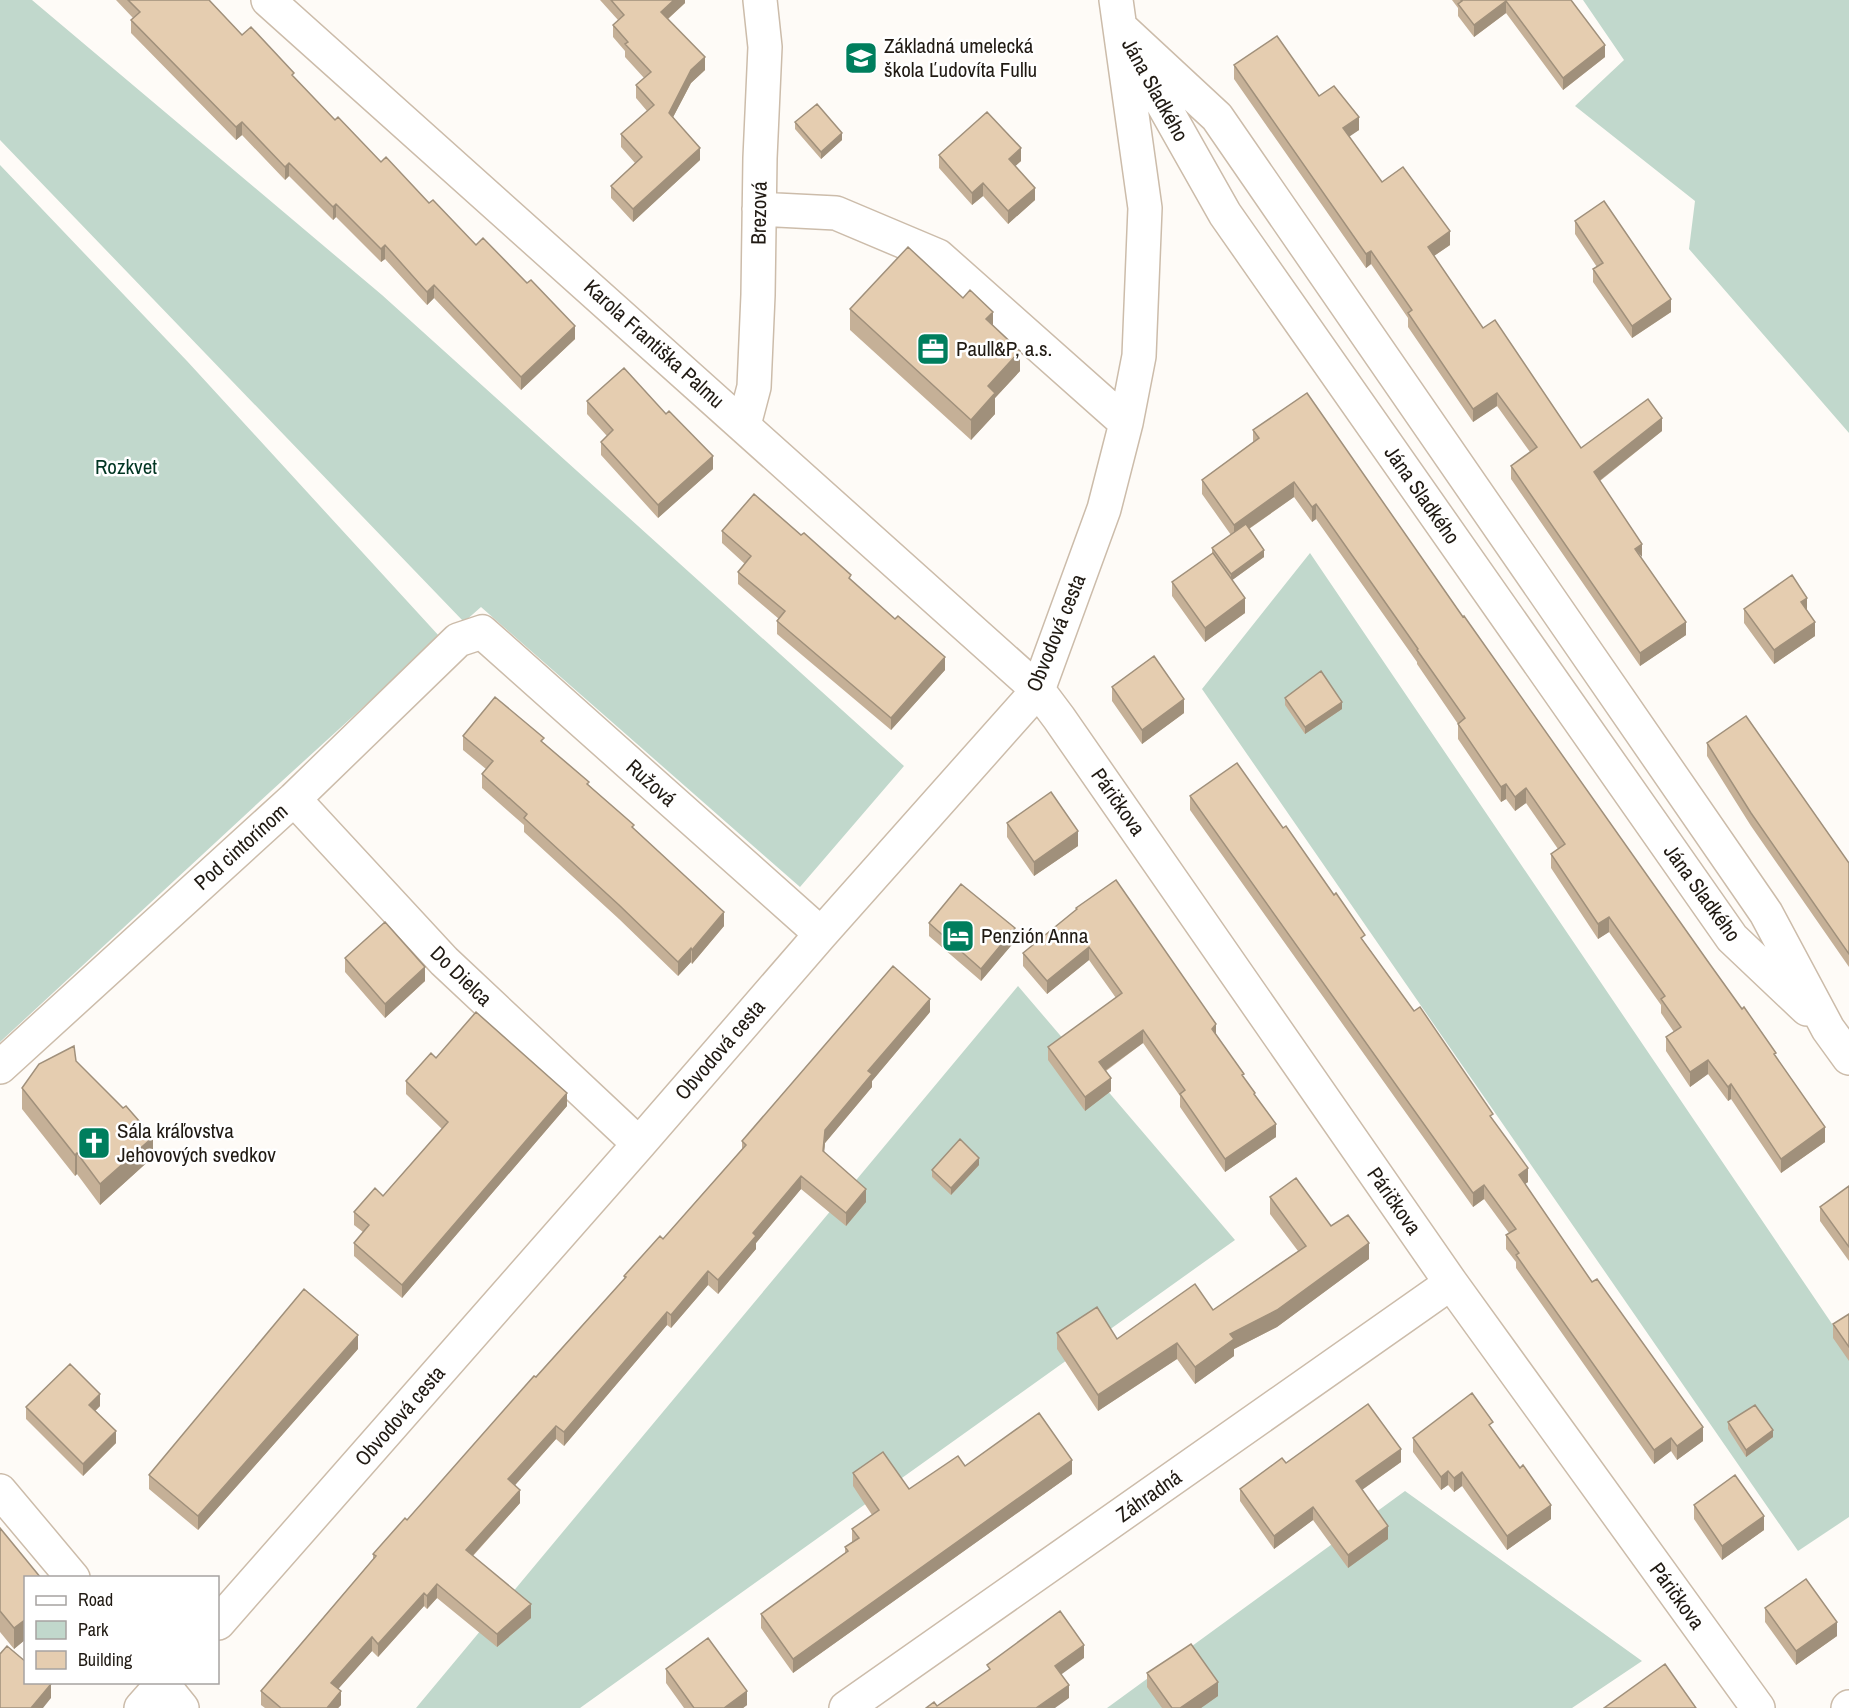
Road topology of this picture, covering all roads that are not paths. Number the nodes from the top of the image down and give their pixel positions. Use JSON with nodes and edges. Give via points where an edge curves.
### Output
{"nodes":[{"id":1,"x":268,"y":0,"type":"edge"},
{"id":2,"x":760,"y":0,"type":"edge"},
{"id":3,"x":1118,"y":14,"type":"edge"},
{"id":4,"x":759,"y":209,"type":"junction"},
{"id":5,"x":1126,"y":423,"type":"junction"},
{"id":6,"x":744,"y":425,"type":"junction"},
{"id":7,"x":482,"y":632,"type":"joint"},
{"id":8,"x":1038,"y":690,"type":"junction"},
{"id":9,"x":294,"y":799,"type":"junction"},
{"id":10,"x":821,"y":934,"type":"junction"},
{"id":11,"x":1828,"y":1029,"type":"junction"},
{"id":12,"x":1849,"y":1058,"type":"edge"},
{"id":13,"x":0,"y":1067,"type":"edge"},
{"id":14,"x":639,"y":1144,"type":"junction"},
{"id":15,"x":1451,"y":1283,"type":"junction"},
{"id":16,"x":0,"y":1491,"type":"edge"},
{"id":17,"x":71,"y":1576,"type":"edge"},
{"id":18,"x":219,"y":1622,"type":"edge"},
{"id":19,"x":168,"y":1689,"type":"edge"},
{"id":20,"x":141,"y":1708,"type":"edge"},
{"id":21,"x":846,"y":1708,"type":"edge"},
{"id":22,"x":1758,"y":1708,"type":"edge"}],
"edges":[{"from":1,"to":6,"type":"street","name":"Karola Františka Palmu"},
{"from":2,"to":4,"type":"street","name":"Brezová","via":[[765,47]]},
{"from":3,"to":5,"type":"street","name":"Obvodová cesta","via":[[1145,208],[1139,356]]},
{"from":3,"to":11,"type":"street","name":"Jána Sladkého","via":[[1217,117],[1766,913]]},
{"from":3,"to":11,"type":"street","name":"Jána Sladkého","via":[[1225,214],[1732,938]]},
{"from":4,"to":5,"type":"street","via":[[836,213],[938,256]]},
{"from":4,"to":6,"type":"street","name":"Brezová","via":[[754,387]]},
{"from":5,"to":8,"type":"street","name":"Obvodová cesta","via":[[1104,509]]},
{"from":6,"to":8,"type":"street","name":"Karola Františka Palmu"},
{"from":7,"to":9,"type":"street","name":"Pod cintorínom","via":[[458,640]]},
{"from":7,"to":10,"type":"street","name":"Ružová"},
{"from":8,"to":10,"type":"street","name":"Obvodová cesta"},
{"from":8,"to":15,"type":"street","name":"Páričkova"},
{"from":9,"to":13,"type":"street","name":"Pod cintorínom"},
{"from":9,"to":14,"type":"street","name":"Do Dielca","via":[[444,961]]},
{"from":10,"to":14,"type":"street","name":"Obvodová cesta"},
{"from":11,"to":12,"type":"street","name":"Jána Sladkého"},
{"from":14,"to":18,"type":"street","name":"Obvodová cesta"},
{"from":15,"to":21,"type":"street","name":"Záhradná"},
{"from":15,"to":22,"type":"street","name":"Páričkova"},
{"from":16,"to":17,"type":"street"},
{"from":19,"to":20,"type":"street"}]}
